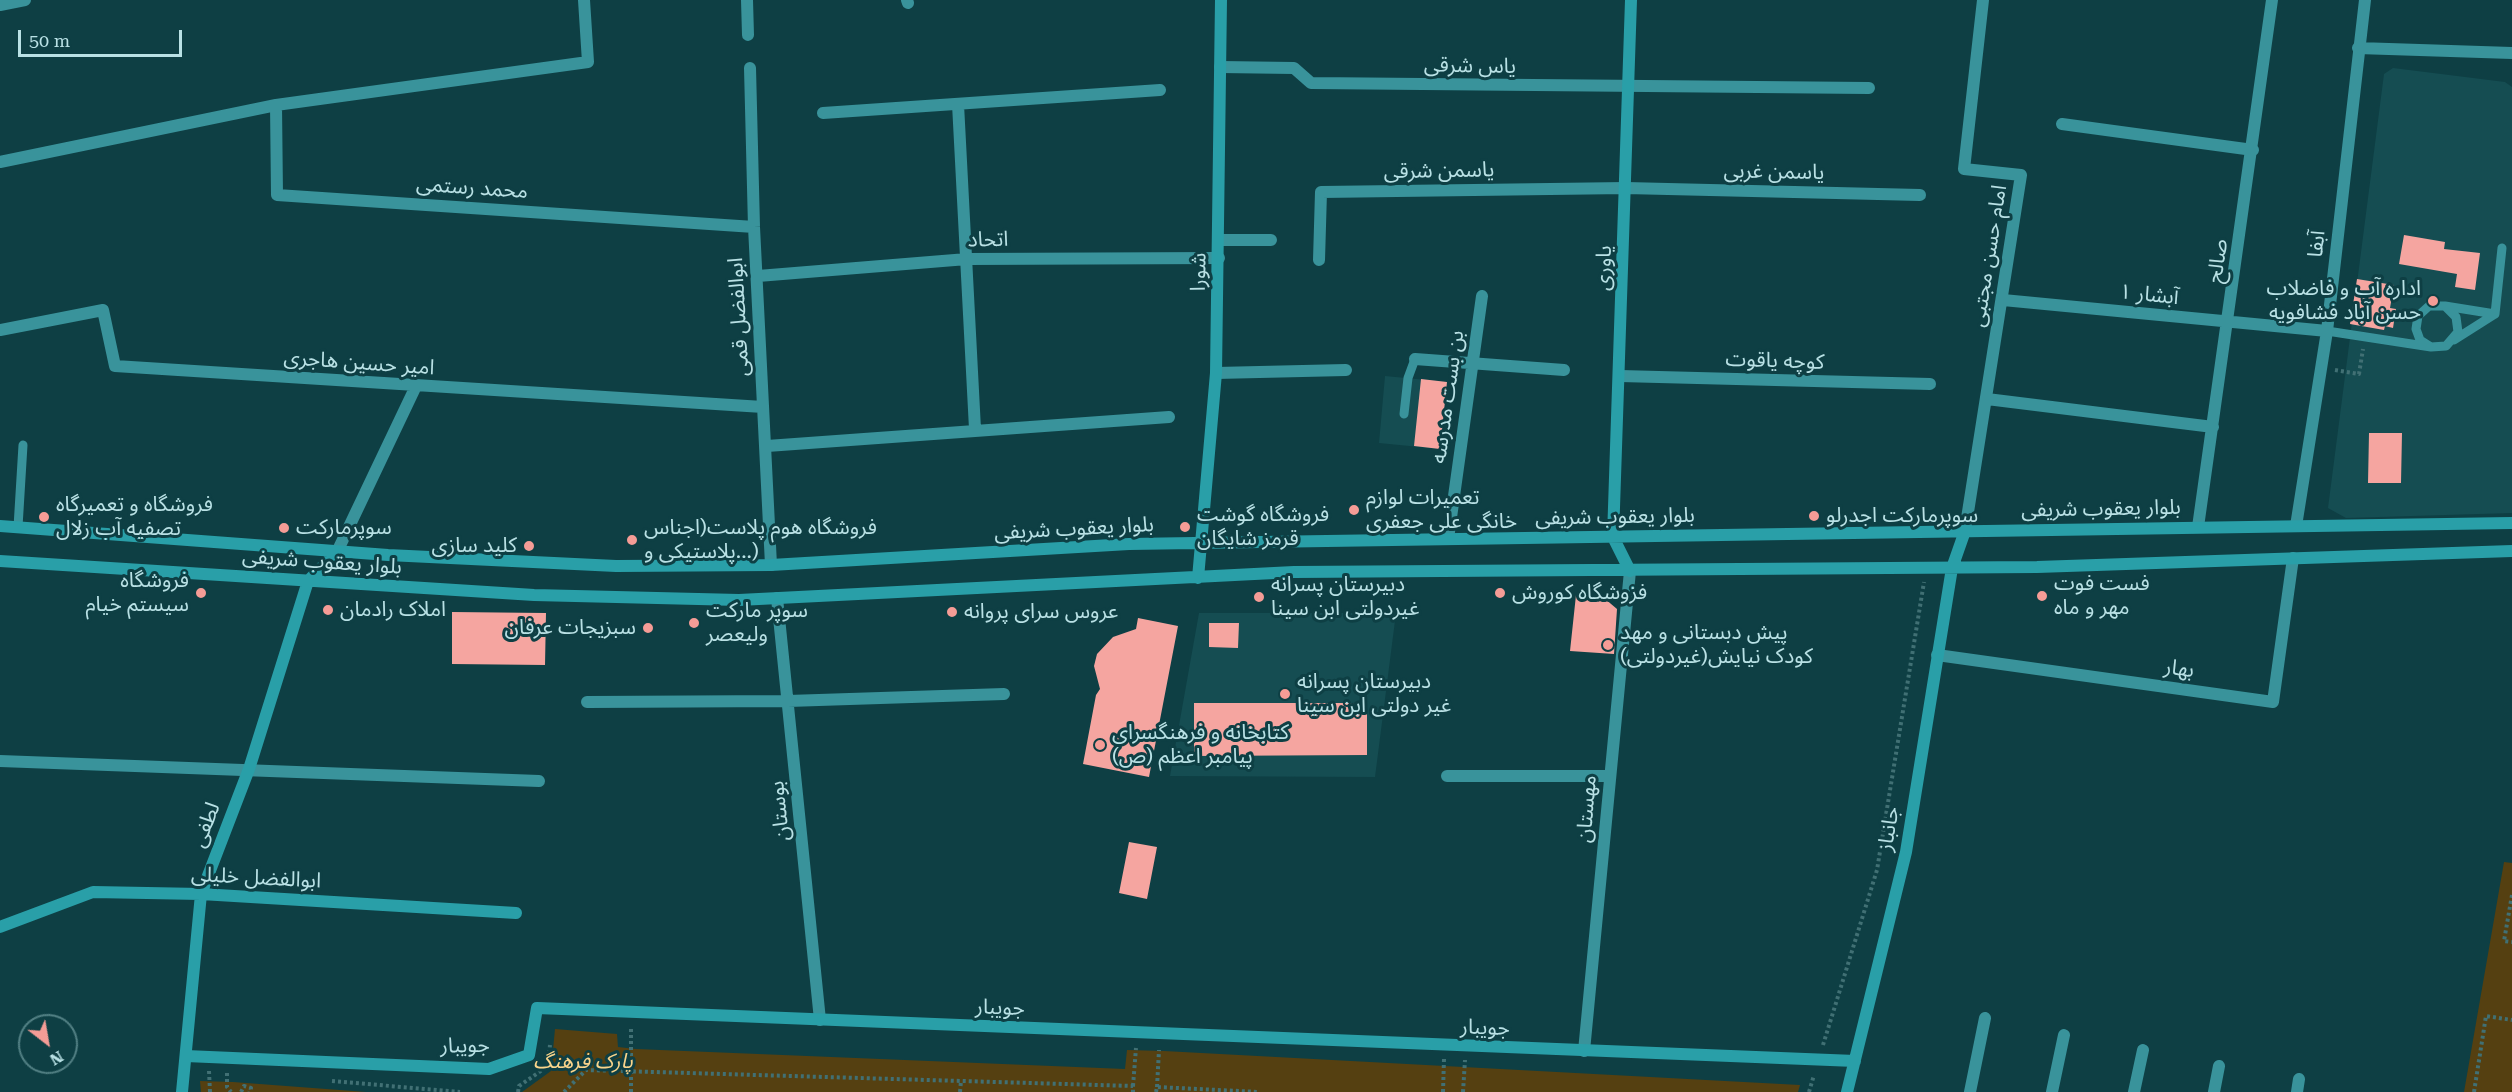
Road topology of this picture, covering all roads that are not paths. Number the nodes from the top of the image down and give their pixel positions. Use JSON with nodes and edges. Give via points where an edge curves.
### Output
{"nodes":[{"id":1,"x":25,"y":0,"type":"edge"},
{"id":2,"x":584,"y":0,"type":"edge"},
{"id":3,"x":747,"y":0,"type":"edge"},
{"id":4,"x":1221,"y":0,"type":"edge"},
{"id":5,"x":1631,"y":0,"type":"edge"},
{"id":6,"x":1983,"y":0,"type":"edge"},
{"id":7,"x":2272,"y":0,"type":"edge"},
{"id":8,"x":2365,"y":0,"type":"edge"},
{"id":9,"x":0,"y":5,"type":"edge"},
{"id":10,"x":748,"y":35,"type":"dead end"},
{"id":11,"x":2358,"y":48,"type":"junction"},
{"id":12,"x":2512,"y":53,"type":"edge"},
{"id":13,"x":1220,"y":67,"type":"junction"},
{"id":14,"x":750,"y":68,"type":"dead end"},
{"id":15,"x":1629,"y":87,"type":"junction"},
{"id":16,"x":1869,"y":88,"type":"dead end"},
{"id":17,"x":1160,"y":90,"type":"dead end"},
{"id":18,"x":958,"y":104,"type":"junction"},
{"id":19,"x":276,"y":105,"type":"junction"},
{"id":20,"x":823,"y":113,"type":"dead end"},
{"id":21,"x":2062,"y":124,"type":"dead end"},
{"id":22,"x":2253,"y":150,"type":"junction"},
{"id":23,"x":0,"y":162,"type":"edge"},
{"id":24,"x":1626,"y":188,"type":"junction"},
{"id":25,"x":1920,"y":195,"type":"dead end"},
{"id":26,"x":754,"y":227,"type":"junction"},
{"id":27,"x":1219,"y":240,"type":"junction"},
{"id":28,"x":1271,"y":240,"type":"dead end"},
{"id":29,"x":2502,"y":248,"type":"dead end"},
{"id":30,"x":1219,"y":258,"type":"junction"},
{"id":31,"x":968,"y":259,"type":"junction"},
{"id":32,"x":1319,"y":260,"type":"dead end"},
{"id":33,"x":758,"y":276,"type":"junction"},
{"id":34,"x":1482,"y":296,"type":"dead end"},
{"id":35,"x":2003,"y":300,"type":"junction"},
{"id":36,"x":2445,"y":306,"type":"junction"},
{"id":37,"x":2495,"y":314,"type":"junction"},
{"id":38,"x":2229,"y":322,"type":"junction"},
{"id":39,"x":2416,"y":329,"type":"junction"},
{"id":40,"x":0,"y":330,"type":"edge"},
{"id":41,"x":2327,"y":331,"type":"junction"},
{"id":42,"x":2407,"y":343,"type":"junction"},
{"id":43,"x":2446,"y":346,"type":"junction"},
{"id":44,"x":2431,"y":347,"type":"junction"},
{"id":45,"x":1415,"y":359,"type":"joint"},
{"id":46,"x":1473,"y":363,"type":"junction"},
{"id":47,"x":1346,"y":370,"type":"dead end"},
{"id":48,"x":1564,"y":370,"type":"dead end"},
{"id":49,"x":1216,"y":373,"type":"junction"},
{"id":50,"x":1620,"y":376,"type":"junction"},
{"id":51,"x":1930,"y":384,"type":"dead end"},
{"id":52,"x":416,"y":386,"type":"junction"},
{"id":53,"x":1987,"y":399,"type":"junction"},
{"id":54,"x":763,"y":407,"type":"junction"},
{"id":55,"x":1404,"y":414,"type":"dead end"},
{"id":56,"x":1169,"y":417,"type":"dead end"},
{"id":57,"x":2213,"y":428,"type":"junction"},
{"id":58,"x":975,"y":429,"type":"junction"},
{"id":59,"x":23,"y":445,"type":"dead end"},
{"id":60,"x":767,"y":446,"type":"junction"},
{"id":61,"x":2512,"y":523,"type":"edge"},
{"id":62,"x":0,"y":526,"type":"edge"},
{"id":63,"x":2296,"y":526,"type":"junction"},
{"id":64,"x":18,"y":527,"type":"junction"},
{"id":65,"x":2198,"y":527,"type":"junction"},
{"id":66,"x":1965,"y":531,"type":"junction"},
{"id":67,"x":1613,"y":537,"type":"junction"},
{"id":68,"x":1448,"y":540,"type":"junction"},
{"id":69,"x":1201,"y":543,"type":"junction"},
{"id":70,"x":2512,"y":551,"type":"edge"},
{"id":71,"x":336,"y":552,"type":"junction"},
{"id":72,"x":2293,"y":558,"type":"junction"},
{"id":73,"x":0,"y":561,"type":"edge"},
{"id":74,"x":771,"y":565,"type":"junction"},
{"id":75,"x":1952,"y":568,"type":"junction"},
{"id":76,"x":1630,"y":570,"type":"junction"},
{"id":77,"x":1198,"y":578,"type":"junction"},
{"id":78,"x":308,"y":581,"type":"junction"},
{"id":79,"x":777,"y":598,"type":"junction"},
{"id":80,"x":1937,"y":655,"type":"junction"},
{"id":81,"x":1004,"y":694,"type":"dead end"},
{"id":82,"x":788,"y":701,"type":"junction"},
{"id":83,"x":587,"y":702,"type":"dead end"},
{"id":84,"x":0,"y":761,"type":"edge"},
{"id":85,"x":249,"y":769,"type":"junction"},
{"id":86,"x":1447,"y":776,"type":"dead end"},
{"id":87,"x":1610,"y":776,"type":"junction"},
{"id":88,"x":539,"y":781,"type":"dead end"},
{"id":89,"x":201,"y":894,"type":"junction"},
{"id":90,"x":516,"y":913,"type":"dead end"},
{"id":91,"x":0,"y":927,"type":"edge"},
{"id":92,"x":1985,"y":1018,"type":"dead end"},
{"id":93,"x":820,"y":1020,"type":"junction"},
{"id":94,"x":2064,"y":1035,"type":"dead end"},
{"id":95,"x":2143,"y":1050,"type":"dead end"},
{"id":96,"x":1584,"y":1051,"type":"junction"},
{"id":97,"x":186,"y":1056,"type":"junction"},
{"id":98,"x":1855,"y":1061,"type":"junction"},
{"id":99,"x":2219,"y":1066,"type":"dead end"},
{"id":100,"x":182,"y":1092,"type":"edge"},
{"id":101,"x":1846,"y":1092,"type":"edge"},
{"id":102,"x":1970,"y":1092,"type":"edge"},
{"id":103,"x":2052,"y":1092,"type":"edge"},
{"id":104,"x":2134,"y":1092,"type":"edge"},
{"id":105,"x":2214,"y":1092,"type":"edge"}],
"edges":[{"from":1,"to":9,"type":"street"},
{"from":2,"to":19,"type":"street","via":[[588,62]]},
{"from":3,"to":10,"type":"street"},
{"from":4,"to":13,"type":"main road","name":"شورا"},
{"from":5,"to":15,"type":"main road","name":"یاوری"},
{"from":6,"to":35,"type":"street","name":"امام حسن مجتبی","via":[[1964,169],[2021,175]]},
{"from":7,"to":22,"type":"street","name":"صالح"},
{"from":8,"to":11,"type":"street","name":"آبفا"},
{"from":11,"to":12,"type":"street"},
{"from":11,"to":41,"type":"street","name":"آبفا"},
{"from":13,"to":15,"type":"street","name":"یاس شرقی","via":[[1294,68],[1311,83]]},
{"from":13,"to":27,"type":"main road","name":"شورا"},
{"from":14,"to":26,"type":"street","name":"ابوالفضل قمی"},
{"from":15,"to":16,"type":"street","name":"یاس شرقی"},
{"from":15,"to":24,"type":"main road","name":"یاوری"},
{"from":17,"to":18,"type":"street"},
{"from":18,"to":20,"type":"street"},
{"from":18,"to":31,"type":"street"},
{"from":19,"to":23,"type":"street"},
{"from":19,"to":26,"type":"street","name":"محمد رستمی","via":[[277,195]]},
{"from":21,"to":22,"type":"street"},
{"from":22,"to":38,"type":"street","name":"صالح"},
{"from":24,"to":25,"type":"street","name":"یاسمن غربی"},
{"from":24,"to":32,"type":"street","name":"یاسمن شرقی","via":[[1321,192]]},
{"from":24,"to":50,"type":"main road","name":"یاوری"},
{"from":26,"to":33,"type":"street","name":"ابوالفضل قمی"},
{"from":27,"to":28,"type":"street"},
{"from":27,"to":30,"type":"main road","name":"شورا"},
{"from":29,"to":37,"type":"lane"},
{"from":30,"to":31,"type":"street","name":"اتحاد"},
{"from":30,"to":49,"type":"main road","name":"شورا"},
{"from":31,"to":33,"type":"street","name":"اتحاد"},
{"from":31,"to":58,"type":"street"},
{"from":33,"to":54,"type":"street","name":"ابوالفضل قمی"},
{"from":34,"to":46,"type":"street","name":"بن بست مدرسه"},
{"from":35,"to":38,"type":"street","name":"آبشار ۱"},
{"from":35,"to":53,"type":"street","name":"امام حسن مجتبی"},
{"from":36,"to":37,"type":"lane"},
{"from":36,"to":39,"type":"lane","via":[[2429,306],[2418,316]]},
{"from":36,"to":43,"type":"lane","via":[[2456,317],[2458,332]]},
{"from":37,"to":43,"type":"lane"},
{"from":38,"to":41,"type":"street","name":"آبشار ۱"},
{"from":38,"to":57,"type":"street","name":"صالح"},
{"from":39,"to":42,"type":"lane"},
{"from":39,"to":44,"type":"lane","via":[[2420,340]]},
{"from":40,"to":52,"type":"street","name":"امیر حسین هاجری","via":[[103,310],[115,366]]},
{"from":41,"to":42,"type":"lane"},
{"from":41,"to":63,"type":"street","name":"آبفا"},
{"from":42,"to":44,"type":"lane"},
{"from":43,"to":44,"type":"lane"},
{"from":45,"to":46,"type":"street"},
{"from":45,"to":55,"type":"lane","via":[[1408,378]]},
{"from":46,"to":48,"type":"street"},
{"from":46,"to":68,"type":"street","name":"بن بست مدرسه"},
{"from":47,"to":49,"type":"street"},
{"from":49,"to":69,"type":"main road","name":"شورا"},
{"from":50,"to":51,"type":"street","name":"کوچه یاقوت"},
{"from":50,"to":67,"type":"main road","name":"یاوری"},
{"from":52,"to":54,"type":"street","name":"امیر حسین هاجری"},
{"from":52,"to":71,"type":"street"},
{"from":53,"to":57,"type":"street"},
{"from":53,"to":66,"type":"street","name":"امام حسن مجتبی"},
{"from":54,"to":60,"type":"street","name":"ابوالفضل قمی"},
{"from":56,"to":58,"type":"street"},
{"from":57,"to":65,"type":"street","name":"صالح"},
{"from":58,"to":60,"type":"street"},
{"from":59,"to":64,"type":"lane"},
{"from":60,"to":74,"type":"street","name":"ابوالفضل قمی"},
{"from":61,"to":63,"type":"main road","name":"بلوار یعقوب شریفی"},
{"from":62,"to":64,"type":"main road","name":"بلوار یعقوب شریفی"},
{"from":63,"to":65,"type":"main road","name":"بلوار یعقوب شریفی"},
{"from":64,"to":71,"type":"main road","name":"بلوار یعقوب شریفی"},
{"from":65,"to":66,"type":"main road","name":"بلوار یعقوب شریفی"},
{"from":66,"to":67,"type":"main road","name":"بلوار یعقوب شریفی"},
{"from":66,"to":75,"type":"main road","name":"جانباز"},
{"from":67,"to":68,"type":"main road","name":"بلوار یعقوب شریفی"},
{"from":67,"to":76,"type":"main road"},
{"from":68,"to":69,"type":"main road","name":"بلوار یعقوب شریفی"},
{"from":69,"to":74,"type":"main road","name":"بلوار یعقوب شریفی"},
{"from":69,"to":77,"type":"main road","name":"شورا"},
{"from":70,"to":72,"type":"main road","name":"بلوار یعقوب شریفی"},
{"from":71,"to":74,"type":"main road","name":"بلوار یعقوب شریفی","via":[[616,566]]},
{"from":71,"to":78,"type":"main road"},
{"from":72,"to":75,"type":"main road","name":"بلوار یعقوب شریفی"},
{"from":72,"to":80,"type":"street","name":"بهار","via":[[2273,702]]},
{"from":73,"to":78,"type":"main road","name":"بلوار یعقوب شریفی"},
{"from":75,"to":76,"type":"main road","name":"بلوار یعقوب شریفی"},
{"from":75,"to":80,"type":"main road","name":"جانباز"},
{"from":76,"to":77,"type":"main road","name":"بلوار یعقوب شریفی","via":[[1294,572]]},
{"from":76,"to":87,"type":"street","name":"مهستان"},
{"from":77,"to":79,"type":"main road","name":"بلوار یعقوب شریفی"},
{"from":78,"to":79,"type":"main road","name":"بلوار یعقوب شریفی","via":[[534,595]]},
{"from":78,"to":85,"type":"main road","name":"لطفی"},
{"from":79,"to":82,"type":"street","name":"بوستان"},
{"from":80,"to":98,"type":"main road","name":"جانباز","via":[[1906,852]]},
{"from":81,"to":82,"type":"street"},
{"from":82,"to":83,"type":"street"},
{"from":82,"to":93,"type":"street","name":"بوستان"},
{"from":84,"to":85,"type":"street"},
{"from":85,"to":88,"type":"street"},
{"from":85,"to":89,"type":"main road","name":"لطفی"},
{"from":86,"to":87,"type":"street"},
{"from":87,"to":96,"type":"street","name":"مهستان"},
{"from":89,"to":90,"type":"main road","name":"ابوالفضل خلیلی"},
{"from":89,"to":91,"type":"main road","name":"ابوالفضل خلیلی","via":[[93,892]]},
{"from":89,"to":97,"type":"main road","name":"لطفی"},
{"from":92,"to":102,"type":"street"},
{"from":93,"to":96,"type":"main road","name":"جویبار"},
{"from":93,"to":97,"type":"main road","name":"جویبار","via":[[537,1008],[530,1055],[489,1069]]},
{"from":94,"to":103,"type":"street"},
{"from":95,"to":104,"type":"street"},
{"from":96,"to":98,"type":"main road","name":"جویبار"},
{"from":97,"to":100,"type":"main road","name":"لطفی"},
{"from":98,"to":101,"type":"main road","name":"جانباز"},
{"from":99,"to":105,"type":"street"}]}
